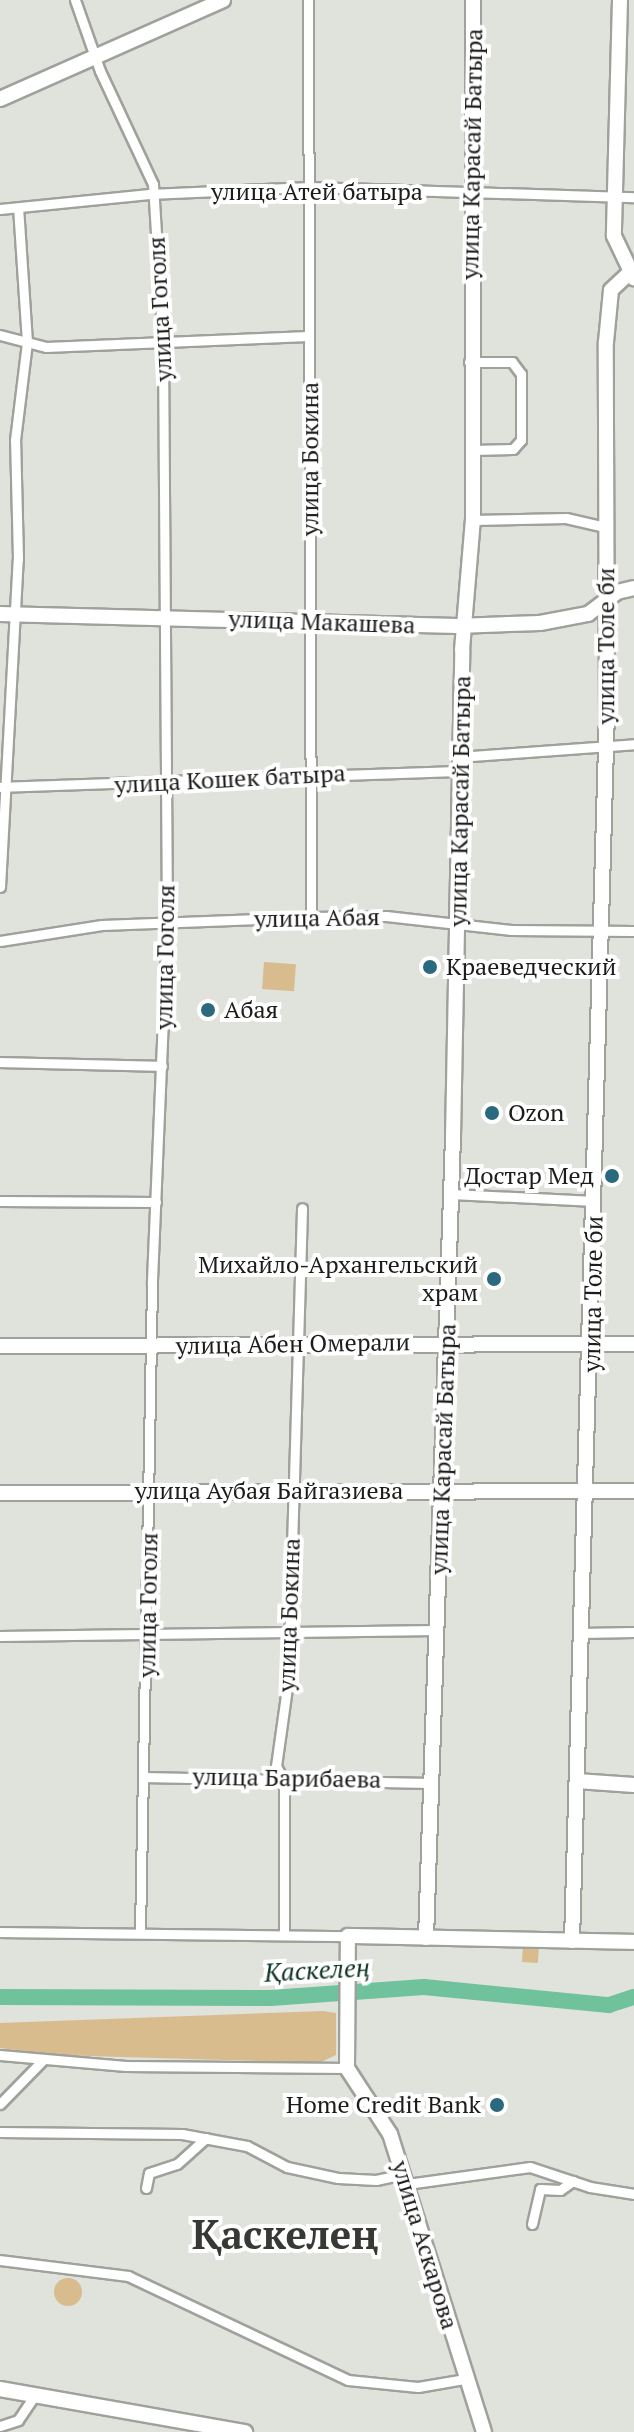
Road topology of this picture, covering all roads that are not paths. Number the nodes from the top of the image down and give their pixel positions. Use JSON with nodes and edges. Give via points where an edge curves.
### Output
{"nodes":[{"id":1,"x":75,"y":0,"type":"edge"},
{"id":2,"x":223,"y":0,"type":"edge"},
{"id":3,"x":308,"y":0,"type":"edge"},
{"id":4,"x":473,"y":0,"type":"edge"},
{"id":5,"x":620,"y":0,"type":"edge"},
{"id":6,"x":96,"y":59,"type":"junction"},
{"id":7,"x":0,"y":99,"type":"edge"},
{"id":8,"x":310,"y":187,"type":"junction"},
{"id":9,"x":155,"y":195,"type":"junction"},
{"id":10,"x":472,"y":195,"type":"junction"},
{"id":11,"x":615,"y":197,"type":"junction"},
{"id":12,"x":634,"y":197,"type":"edge"},
{"id":13,"x":18,"y":208,"type":"junction"},
{"id":14,"x":0,"y":209,"type":"edge"},
{"id":15,"x":632,"y":275,"type":"edge"},
{"id":16,"x":0,"y":335,"type":"edge"},
{"id":17,"x":308,"y":336,"type":"junction"},
{"id":18,"x":27,"y":342,"type":"junction"},
{"id":19,"x":163,"y":346,"type":"junction"},
{"id":20,"x":469,"y":362,"type":"junction"},
{"id":21,"x":472,"y":450,"type":"junction"},
{"id":22,"x":473,"y":520,"type":"junction"},
{"id":23,"x":605,"y":527,"type":"junction"},
{"id":24,"x":634,"y":588,"type":"edge"},
{"id":25,"x":607,"y":600,"type":"junction"},
{"id":26,"x":7,"y":614,"type":"edge"},
{"id":27,"x":167,"y":617,"type":"junction"},
{"id":28,"x":313,"y":621,"type":"junction"},
{"id":29,"x":463,"y":624,"type":"junction"},
{"id":30,"x":634,"y":744,"type":"edge"},
{"id":31,"x":605,"y":746,"type":"junction"},
{"id":32,"x":459,"y":764,"type":"junction"},
{"id":33,"x":309,"y":772,"type":"junction"},
{"id":34,"x":167,"y":782,"type":"junction"},
{"id":35,"x":2,"y":788,"type":"edge"},
{"id":36,"x":0,"y":887,"type":"edge"},
{"id":37,"x":311,"y":917,"type":"junction"},
{"id":38,"x":167,"y":922,"type":"junction"},
{"id":39,"x":458,"y":922,"type":"junction"},
{"id":40,"x":601,"y":931,"type":"junction"},
{"id":41,"x":634,"y":931,"type":"edge"},
{"id":42,"x":0,"y":941,"type":"edge"},
{"id":43,"x":0,"y":1062,"type":"edge"},
{"id":44,"x":162,"y":1066,"type":"junction"},
{"id":45,"x":451,"y":1194,"type":"junction"},
{"id":46,"x":0,"y":1201,"type":"edge"},
{"id":47,"x":595,"y":1201,"type":"junction"},
{"id":48,"x":156,"y":1202,"type":"junction"},
{"id":49,"x":302,"y":1208,"type":"dead end"},
{"id":50,"x":446,"y":1343,"type":"junction"},
{"id":51,"x":592,"y":1343,"type":"junction"},
{"id":52,"x":299,"y":1344,"type":"junction"},
{"id":53,"x":634,"y":1344,"type":"edge"},
{"id":54,"x":0,"y":1346,"type":"edge"},
{"id":55,"x":152,"y":1346,"type":"junction"},
{"id":56,"x":291,"y":1489,"type":"junction"},
{"id":57,"x":440,"y":1490,"type":"junction"},
{"id":58,"x":588,"y":1490,"type":"junction"},
{"id":59,"x":149,"y":1491,"type":"junction"},
{"id":60,"x":634,"y":1491,"type":"edge"},
{"id":61,"x":0,"y":1493,"type":"edge"},
{"id":62,"x":289,"y":1629,"type":"junction"},
{"id":63,"x":148,"y":1630,"type":"junction"},
{"id":64,"x":436,"y":1630,"type":"junction"},
{"id":65,"x":634,"y":1632,"type":"edge"},
{"id":66,"x":580,"y":1633,"type":"junction"},
{"id":67,"x":0,"y":1636,"type":"edge"},
{"id":68,"x":143,"y":1777,"type":"junction"},
{"id":69,"x":284,"y":1779,"type":"junction"},
{"id":70,"x":577,"y":1781,"type":"junction"},
{"id":71,"x":430,"y":1783,"type":"junction"},
{"id":72,"x":634,"y":1785,"type":"edge"},
{"id":73,"x":140,"y":1931,"type":"junction"},
{"id":74,"x":0,"y":1932,"type":"edge"},
{"id":75,"x":284,"y":1932,"type":"junction"},
{"id":76,"x":348,"y":1936,"type":"junction"},
{"id":77,"x":426,"y":1938,"type":"junction"},
{"id":78,"x":572,"y":1941,"type":"junction"},
{"id":79,"x":634,"y":1942,"type":"edge"},
{"id":80,"x":0,"y":2055,"type":"edge"},
{"id":81,"x":43,"y":2060,"type":"junction"},
{"id":82,"x":347,"y":2068,"type":"junction"},
{"id":83,"x":0,"y":2104,"type":"edge"},
{"id":84,"x":0,"y":2132,"type":"edge"},
{"id":85,"x":206,"y":2138,"type":"junction"},
{"id":86,"x":405,"y":2179,"type":"junction"},
{"id":87,"x":573,"y":2181,"type":"junction"},
{"id":88,"x":146,"y":2188,"type":"dead end"},
{"id":89,"x":634,"y":2194,"type":"edge"},
{"id":90,"x":532,"y":2224,"type":"dead end"},
{"id":91,"x":0,"y":2260,"type":"edge"},
{"id":92,"x":465,"y":2379,"type":"junction"},
{"id":93,"x":0,"y":2389,"type":"edge"},
{"id":94,"x":35,"y":2395,"type":"junction"},
{"id":95,"x":0,"y":2426,"type":"edge"},
{"id":96,"x":199,"y":2428,"type":"edge"},
{"id":97,"x":245,"y":2432,"type":"edge"},
{"id":98,"x":482,"y":2432,"type":"edge"}],
"edges":[{"from":1,"to":6,"type":"street","name":"улица Гоголя"},
{"from":2,"to":6,"type":"main road"},
{"from":3,"to":8,"type":"street","name":"улица Бокина"},
{"from":4,"to":10,"type":"main road","name":"улица Карасай Батыра"},
{"from":5,"to":11,"type":"main road"},
{"from":6,"to":7,"type":"main road"},
{"from":6,"to":9,"type":"street","name":"улица Гоголя","via":[[148,168]]},
{"from":8,"to":9,"type":"street","name":"улица Атей батыра"},
{"from":8,"to":10,"type":"street","name":"улица Атей батыра"},
{"from":8,"to":17,"type":"street","name":"улица Бокина"},
{"from":9,"to":13,"type":"street","name":"улица Атей батыра"},
{"from":9,"to":19,"type":"street","name":"улица Гоголя"},
{"from":10,"to":11,"type":"street","name":"улица Атей батыра"},
{"from":10,"to":20,"type":"main road","name":"улица Карасай Батыра"},
{"from":11,"to":12,"type":"street","name":"улица Атей батыра"},
{"from":11,"to":15,"type":"main road","via":[[614,236]]},
{"from":13,"to":14,"type":"street","name":"улица Атей батыра"},
{"from":13,"to":18,"type":"street"},
{"from":15,"to":23,"type":"main road","name":"улица Толе би","via":[[611,290],[608,316]]},
{"from":16,"to":18,"type":"street"},
{"from":17,"to":19,"type":"street"},
{"from":17,"to":28,"type":"street","name":"улица Бокина"},
{"from":18,"to":19,"type":"street","via":[[46,347]]},
{"from":18,"to":26,"type":"street","via":[[15,440]]},
{"from":19,"to":27,"type":"street","name":"улица Гоголя"},
{"from":20,"to":21,"type":"main road","name":"улица Карасай Батыра"},
{"from":20,"to":21,"type":"street","via":[[512,362],[521,374],[521,440],[513,449]]},
{"from":21,"to":22,"type":"main road","name":"улица Карасай Батыра"},
{"from":22,"to":23,"type":"street","via":[[566,518]]},
{"from":22,"to":29,"type":"main road","name":"улица Карасай Батыра"},
{"from":23,"to":25,"type":"main road","name":"улица Толе би"},
{"from":24,"to":25,"type":"main road","name":"улица Макашева"},
{"from":25,"to":29,"type":"main road","name":"улица Макашева","via":[[588,614],[564,619]]},
{"from":25,"to":31,"type":"main road","name":"улица Толе би"},
{"from":26,"to":27,"type":"main road","name":"улица Макашева"},
{"from":26,"to":35,"type":"street"},
{"from":27,"to":28,"type":"main road","name":"улица Макашева"},
{"from":27,"to":34,"type":"street","name":"улица Гоголя"},
{"from":28,"to":29,"type":"main road","name":"улица Макашева"},
{"from":28,"to":33,"type":"street","name":"улица Бокина"},
{"from":29,"to":32,"type":"main road","name":"улица Карасай Батыра"},
{"from":30,"to":31,"type":"street","name":"улица Кошек батыра"},
{"from":31,"to":32,"type":"street","name":"улица Кошек батыра"},
{"from":31,"to":40,"type":"main road","name":"улица Толе би"},
{"from":32,"to":33,"type":"street","name":"улица Кошек батыра"},
{"from":32,"to":39,"type":"main road","name":"улица Карасай Батыра"},
{"from":33,"to":34,"type":"street","name":"улица Кошек батыра"},
{"from":33,"to":37,"type":"street","name":"улица Бокина"},
{"from":34,"to":35,"type":"street","name":"улица Кошек батыра"},
{"from":34,"to":38,"type":"street","name":"улица Гоголя"},
{"from":35,"to":36,"type":"street"},
{"from":37,"to":38,"type":"street","name":"улица Абая"},
{"from":37,"to":39,"type":"street","name":"улица Абая"},
{"from":38,"to":42,"type":"street","name":"улица Абая","via":[[91,926]]},
{"from":38,"to":44,"type":"street","name":"улица Гоголя"},
{"from":39,"to":40,"type":"street","name":"улица Абая","via":[[480,928]]},
{"from":39,"to":45,"type":"main road","name":"улица Карасай Батыра"},
{"from":40,"to":41,"type":"street","name":"улица Абая"},
{"from":40,"to":47,"type":"main road","name":"улица Толе би"},
{"from":43,"to":44,"type":"street"},
{"from":44,"to":48,"type":"street","name":"улица Гоголя"},
{"from":45,"to":47,"type":"street"},
{"from":45,"to":50,"type":"main road","name":"улица Карасай Батыра"},
{"from":46,"to":48,"type":"street"},
{"from":47,"to":51,"type":"main road","name":"улица Толе би"},
{"from":48,"to":55,"type":"street","name":"улица Гоголя"},
{"from":49,"to":52,"type":"street","name":"улица Бокина"},
{"from":50,"to":51,"type":"main road","name":"улица Абен Омерали"},
{"from":50,"to":52,"type":"main road","name":"улица Абен Омерали"},
{"from":50,"to":57,"type":"main road","name":"улица Карасай Батыра"},
{"from":51,"to":53,"type":"main road","name":"улица Абен Омерали"},
{"from":51,"to":58,"type":"main road","name":"улица Толе би"},
{"from":52,"to":55,"type":"main road","name":"улица Абен Омерали"},
{"from":52,"to":56,"type":"street","name":"улица Бокина"},
{"from":54,"to":55,"type":"main road","name":"улица Абен Омерали"},
{"from":55,"to":59,"type":"street","name":"улица Гоголя"},
{"from":56,"to":57,"type":"main road","name":"улица Аубая Байгазиева"},
{"from":56,"to":59,"type":"main road","name":"улица Аубая Байгазиева"},
{"from":56,"to":62,"type":"street","name":"улица Бокина"},
{"from":57,"to":58,"type":"main road","name":"улица Аубая Байгазиева"},
{"from":57,"to":64,"type":"main road","name":"улица Карасай Батыра"},
{"from":58,"to":60,"type":"main road","name":"улица Аубая Байгазиева"},
{"from":58,"to":66,"type":"main road","name":"улица Толе би"},
{"from":59,"to":61,"type":"main road","name":"улица Аубая Байгазиева"},
{"from":59,"to":63,"type":"street","name":"улица Гоголя"},
{"from":62,"to":63,"type":"street"},
{"from":62,"to":64,"type":"street"},
{"from":62,"to":69,"type":"street","name":"улица Бокина","via":[[285,1718],[276,1766]]},
{"from":63,"to":67,"type":"street"},
{"from":63,"to":68,"type":"street","name":"улица Гоголя"},
{"from":64,"to":71,"type":"main road","name":"улица Карасай Батыра"},
{"from":65,"to":66,"type":"street"},
{"from":66,"to":70,"type":"main road","name":"улица Толе би"},
{"from":68,"to":69,"type":"street","name":"улица Барибаева"},
{"from":68,"to":73,"type":"street","name":"улица Гоголя"},
{"from":69,"to":71,"type":"street","name":"улица Барибаева"},
{"from":69,"to":75,"type":"street","name":"улица Бокина"},
{"from":70,"to":72,"type":"main road"},
{"from":70,"to":78,"type":"main road","name":"улица Толе би"},
{"from":71,"to":77,"type":"main road","name":"улица Карасай Батыра"},
{"from":73,"to":74,"type":"street"},
{"from":73,"to":75,"type":"street"},
{"from":75,"to":76,"type":"street"},
{"from":76,"to":77,"type":"main road"},
{"from":76,"to":82,"type":"main road"},
{"from":77,"to":78,"type":"main road"},
{"from":78,"to":79,"type":"main road"},
{"from":80,"to":81,"type":"street"},
{"from":81,"to":82,"type":"street"},
{"from":81,"to":83,"type":"street"},
{"from":82,"to":86,"type":"main road","name":"улица Аскарова","via":[[390,2134]]},
{"from":84,"to":85,"type":"street","via":[[142,2131]]},
{"from":85,"to":86,"type":"street","via":[[247,2146],[287,2167],[338,2178]]},
{"from":85,"to":88,"type":"street","via":[[177,2164],[149,2173]]},
{"from":86,"to":87,"type":"street","via":[[530,2167]]},
{"from":86,"to":92,"type":"main road","name":"улица Аскарова"},
{"from":87,"to":89,"type":"street"},
{"from":87,"to":90,"type":"street","via":[[560,2190],[540,2189]]},
{"from":91,"to":92,"type":"street","via":[[128,2276],[348,2380],[418,2387]]},
{"from":92,"to":98,"type":"main road","name":"улица Аскарова"},
{"from":93,"to":94,"type":"main road"},
{"from":94,"to":95,"type":"street","via":[[18,2420]]},
{"from":94,"to":96,"type":"main road"},
{"from":96,"to":97,"type":"main road"}]}
